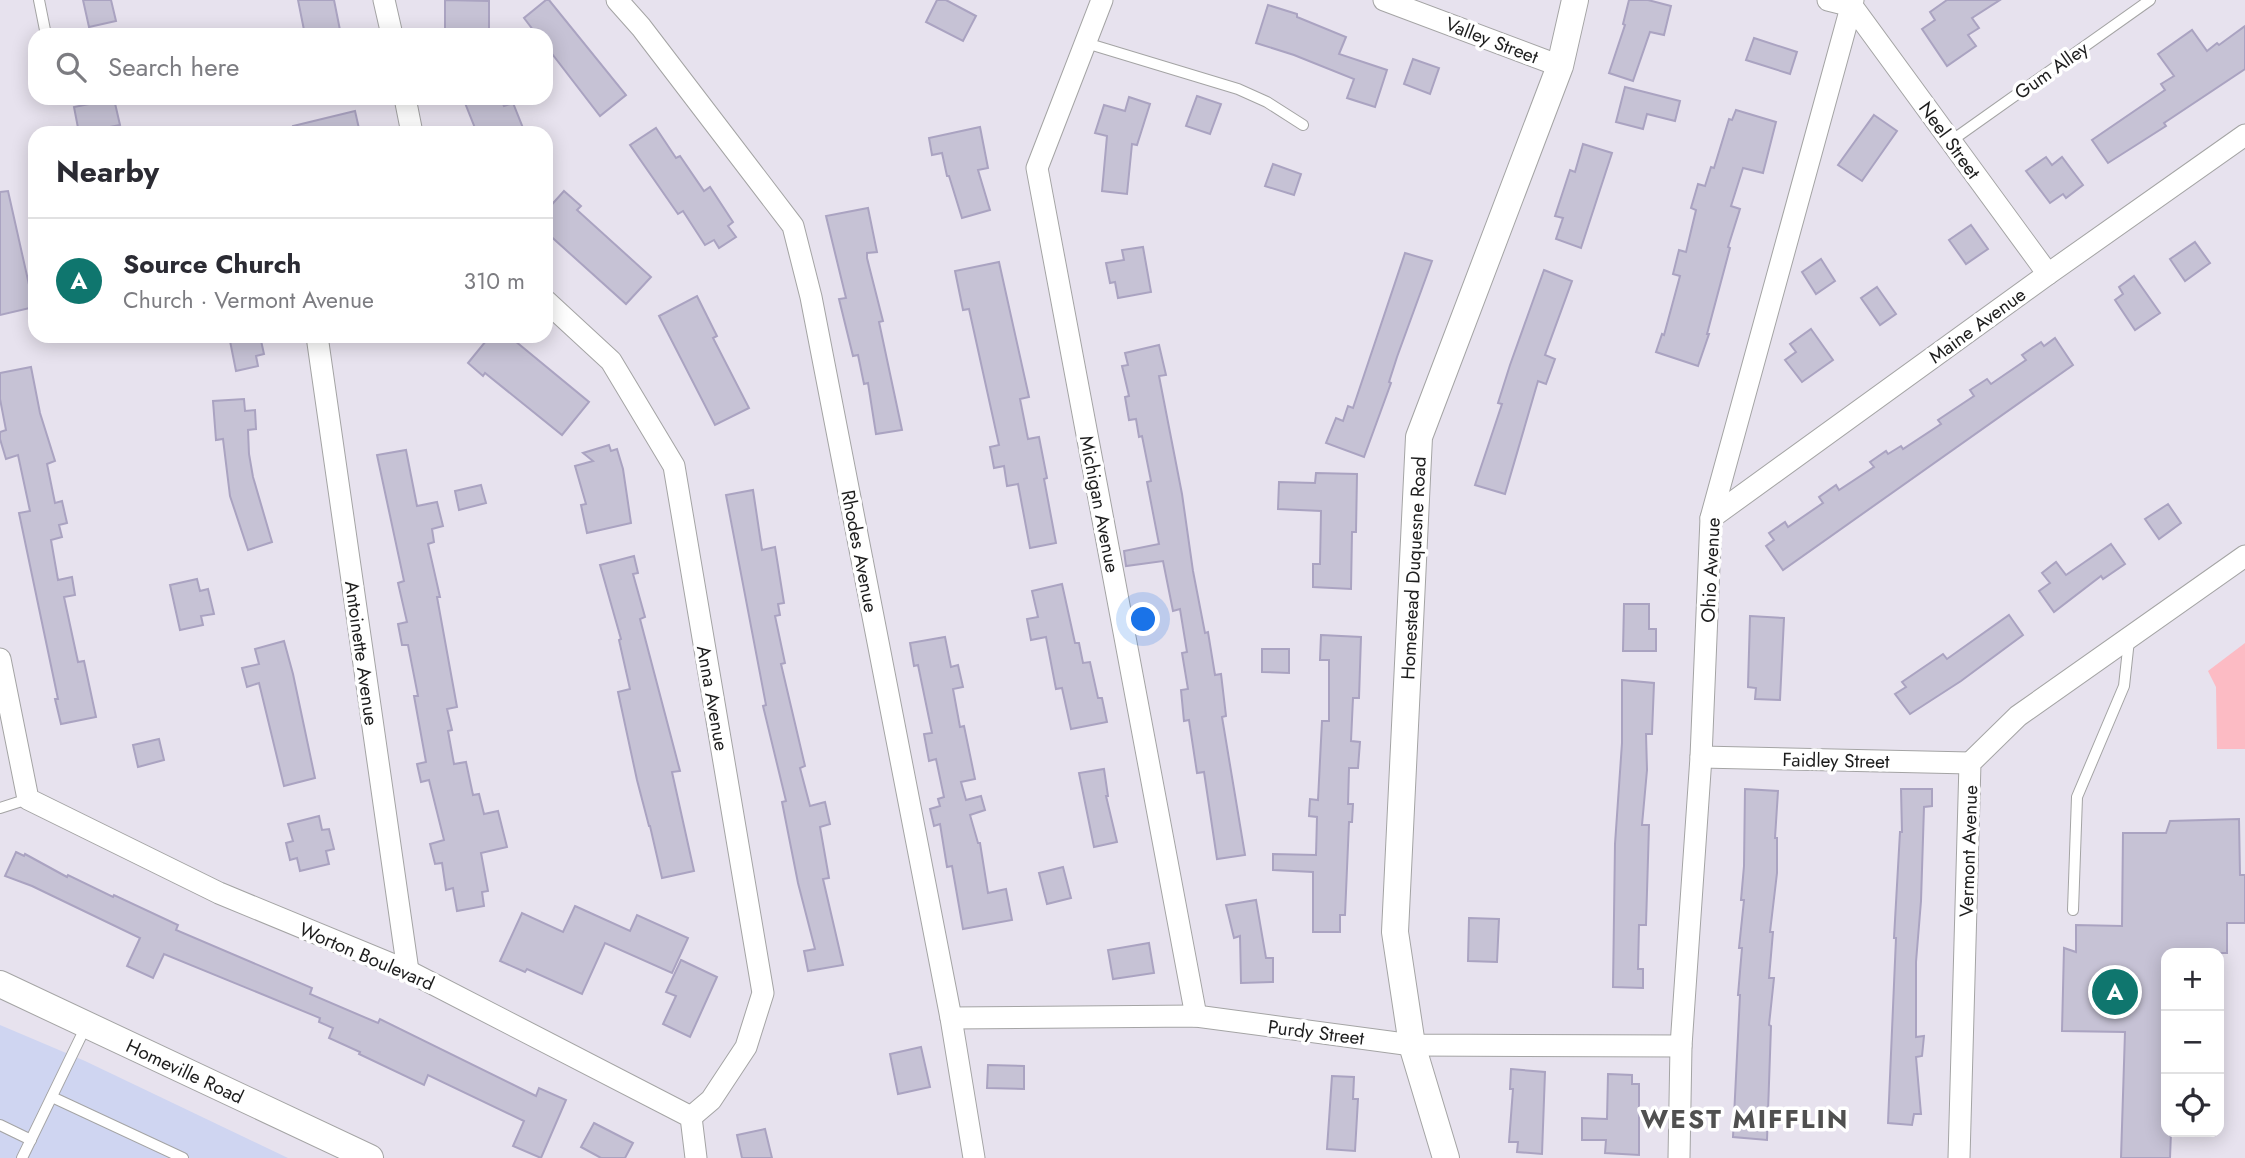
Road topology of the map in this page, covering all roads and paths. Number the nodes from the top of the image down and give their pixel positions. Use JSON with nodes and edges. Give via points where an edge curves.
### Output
{"nodes":[{"id":1,"x":39,"y":0,"type":"edge"},
{"id":2,"x":384,"y":0,"type":"edge"},
{"id":3,"x":617,"y":0,"type":"edge"},
{"id":4,"x":1102,"y":0,"type":"edge"},
{"id":5,"x":1384,"y":0,"type":"edge"},
{"id":6,"x":1575,"y":0,"type":"edge"},
{"id":7,"x":1828,"y":0,"type":"edge"},
{"id":8,"x":2151,"y":0,"type":"edge"},
{"id":9,"x":1855,"y":2,"type":"edge"},
{"id":10,"x":45,"y":28,"type":"edge"},
{"id":11,"x":390,"y":28,"type":"edge"},
{"id":12,"x":1086,"y":43,"type":"junction"},
{"id":13,"x":1560,"y":66,"type":"junction"},
{"id":14,"x":406,"y":105,"type":"edge"},
{"id":15,"x":1303,"y":125,"type":"dead end"},
{"id":16,"x":411,"y":126,"type":"edge"},
{"id":17,"x":2245,"y":135,"type":"edge"},
{"id":18,"x":1951,"y":141,"type":"junction"},
{"id":19,"x":2048,"y":274,"type":"junction"},
{"id":20,"x":553,"y":307,"type":"edge"},
{"id":21,"x":318,"y":343,"type":"edge"},
{"id":22,"x":1712,"y":518,"type":"junction"},
{"id":23,"x":2245,"y":556,"type":"edge"},
{"id":24,"x":2129,"y":637,"type":"junction"},
{"id":25,"x":0,"y":659,"type":"edge"},
{"id":26,"x":1701,"y":757,"type":"junction"},
{"id":27,"x":1970,"y":763,"type":"junction"},
{"id":28,"x":28,"y":799,"type":"junction"},
{"id":29,"x":0,"y":808,"type":"edge"},
{"id":30,"x":2073,"y":910,"type":"dead end"},
{"id":31,"x":408,"y":971,"type":"junction"},
{"id":32,"x":0,"y":984,"type":"edge"},
{"id":33,"x":1196,"y":1016,"type":"junction"},
{"id":34,"x":951,"y":1018,"type":"junction"},
{"id":35,"x":87,"y":1024,"type":"junction"},
{"id":36,"x":1412,"y":1045,"type":"junction"},
{"id":37,"x":1681,"y":1046,"type":"junction"},
{"id":38,"x":52,"y":1097,"type":"junction"},
{"id":39,"x":691,"y":1117,"type":"junction"},
{"id":40,"x":0,"y":1125,"type":"edge"},
{"id":41,"x":31,"y":1140,"type":"junction"},
{"id":42,"x":366,"y":1157,"type":"edge"},
{"id":43,"x":22,"y":1158,"type":"edge"},
{"id":44,"x":183,"y":1158,"type":"edge"},
{"id":45,"x":696,"y":1158,"type":"edge"},
{"id":46,"x":974,"y":1158,"type":"edge"},
{"id":47,"x":1446,"y":1158,"type":"edge"},
{"id":48,"x":1679,"y":1158,"type":"edge"},
{"id":49,"x":1959,"y":1158,"type":"edge"}],
"edges":[{"from":1,"to":10,"type":"lane"},
{"from":2,"to":11,"type":"street"},
{"from":3,"to":34,"type":"street","name":"Rhodes Avenue","via":[[793,226],[811,297]]},
{"from":4,"to":12,"type":"street","name":"Michigan Avenue"},
{"from":5,"to":13,"type":"street","name":"Valley Street"},
{"from":6,"to":13,"type":"street","name":"Homestead Duquesne Road"},
{"from":7,"to":9,"type":"street"},
{"from":8,"to":18,"type":"lane","name":"Gum Alley"},
{"from":9,"to":18,"type":"street","name":"Neel Street"},
{"from":9,"to":22,"type":"street","name":"Ohio Avenue"},
{"from":12,"to":15,"type":"lane","via":[[1238,89]]},
{"from":12,"to":33,"type":"street","name":"Michigan Avenue","via":[[1037,168]]},
{"from":13,"to":36,"type":"street","name":"Homestead Duquesne Road","via":[[1419,436],[1395,932]]},
{"from":14,"to":16,"type":"street"},
{"from":17,"to":19,"type":"street","name":"Maine Avenue"},
{"from":18,"to":19,"type":"street","name":"Neel Street"},
{"from":19,"to":22,"type":"street","name":"Maine Avenue"},
{"from":20,"to":39,"type":"street","name":"Anna Avenue","via":[[611,361],[674,467],[763,993],[746,1047],[711,1100]]},
{"from":21,"to":31,"type":"street","name":"Antoinette Avenue"},
{"from":22,"to":26,"type":"street","name":"Ohio Avenue"},
{"from":23,"to":24,"type":"street","name":"Vermont Avenue"},
{"from":24,"to":27,"type":"street","name":"Vermont Avenue","via":[[2018,716]]},
{"from":24,"to":30,"type":"lane","via":[[2124,686],[2077,797]]},
{"from":25,"to":28,"type":"street"},
{"from":26,"to":27,"type":"street","name":"Faidley Street"},
{"from":26,"to":37,"type":"street","name":"Ohio Avenue"},
{"from":27,"to":49,"type":"street","name":"Vermont Avenue"},
{"from":28,"to":29,"type":"lane"},
{"from":28,"to":31,"type":"street","name":"Worton Boulevard","via":[[219,893]]},
{"from":31,"to":39,"type":"street","name":"Worton Boulevard"},
{"from":32,"to":35,"type":"street","name":"Homeville Road"},
{"from":33,"to":34,"type":"street","name":"Purdy Street"},
{"from":33,"to":36,"type":"street","name":"Purdy Street"},
{"from":34,"to":46,"type":"street","name":"Rhodes Avenue"},
{"from":35,"to":38,"type":"lane"},
{"from":35,"to":42,"type":"street","name":"Homeville Road"},
{"from":36,"to":37,"type":"street","name":"Purdy Street"},
{"from":36,"to":47,"type":"street","name":"Homestead Duquesne Road"},
{"from":37,"to":48,"type":"street","name":"Ohio Avenue"},
{"from":38,"to":41,"type":"lane"},
{"from":38,"to":44,"type":"lane"},
{"from":39,"to":45,"type":"street"},
{"from":40,"to":41,"type":"lane"},
{"from":41,"to":43,"type":"lane"}]}
